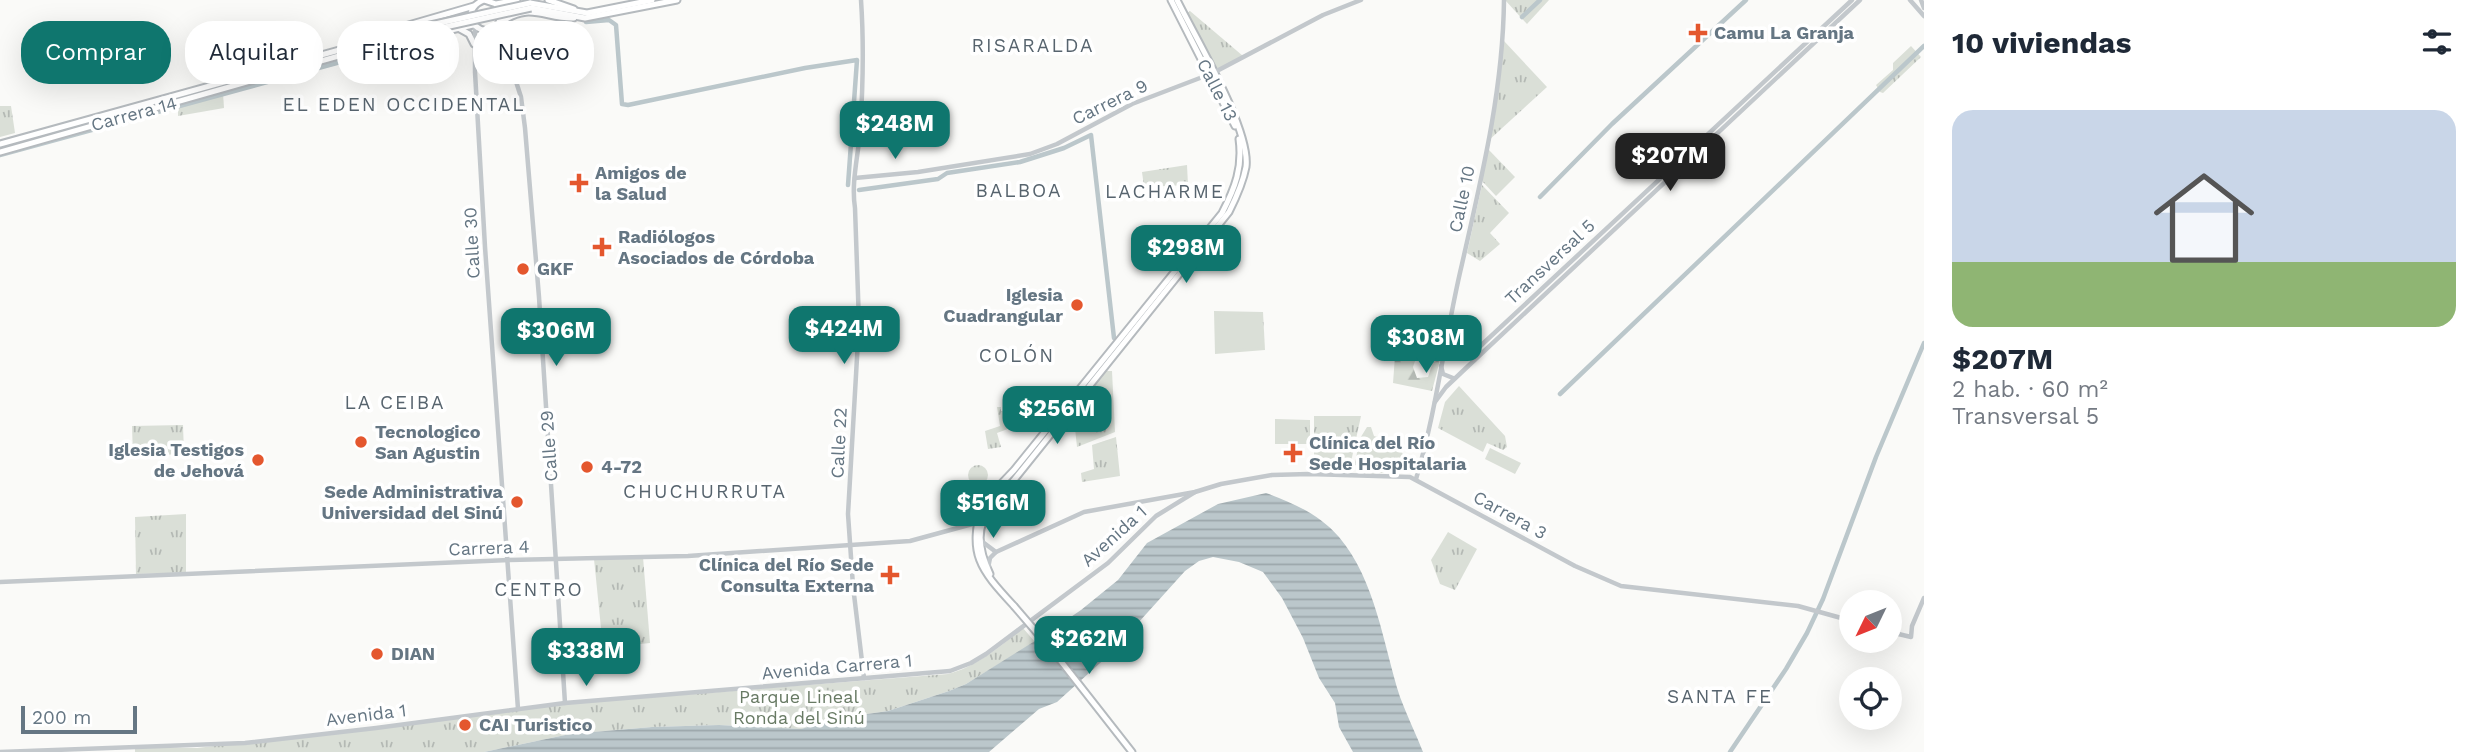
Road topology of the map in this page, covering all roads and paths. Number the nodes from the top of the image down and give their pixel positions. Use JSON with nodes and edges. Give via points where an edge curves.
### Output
{"nodes":[{"id":1,"x":517,"y":0,"type":"edge"},
{"id":2,"x":548,"y":0,"type":"edge"},
{"id":3,"x":652,"y":0,"type":"edge"},
{"id":4,"x":677,"y":0,"type":"edge"},
{"id":5,"x":861,"y":0,"type":"edge"},
{"id":6,"x":1174,"y":0,"type":"edge"},
{"id":7,"x":1361,"y":0,"type":"edge"},
{"id":8,"x":1504,"y":0,"type":"edge"},
{"id":9,"x":1852,"y":0,"type":"edge"},
{"id":10,"x":1860,"y":0,"type":"edge"},
{"id":11,"x":1910,"y":0,"type":"edge"},
{"id":12,"x":1922,"y":0,"type":"edge"},
{"id":13,"x":493,"y":2,"type":"edge"},
{"id":14,"x":476,"y":3,"type":"edge"},
{"id":15,"x":531,"y":5,"type":"junction"},
{"id":16,"x":1924,"y":8,"type":"edge"},
{"id":17,"x":587,"y":13,"type":"junction"},
{"id":18,"x":1924,"y":16,"type":"edge"},
{"id":19,"x":579,"y":17,"type":"junction"},
{"id":20,"x":420,"y":21,"type":"edge"},
{"id":21,"x":499,"y":21,"type":"edge"},
{"id":22,"x":503,"y":21,"type":"edge"},
{"id":23,"x":459,"y":22,"type":"edge"},
{"id":24,"x":473,"y":24,"type":"edge"},
{"id":25,"x":459,"y":29,"type":"edge"},
{"id":26,"x":473,"y":42,"type":"edge"},
{"id":27,"x":337,"y":50,"type":"edge"},
{"id":28,"x":337,"y":57,"type":"edge"},
{"id":29,"x":1211,"y":74,"type":"junction"},
{"id":30,"x":476,"y":84,"type":"edge"},
{"id":31,"x":517,"y":84,"type":"edge"},
{"id":32,"x":0,"y":144,"type":"edge"},
{"id":33,"x":0,"y":152,"type":"edge"},
{"id":34,"x":855,"y":178,"type":"junction"},
{"id":35,"x":1444,"y":353,"type":"junction"},
{"id":36,"x":1459,"y":355,"type":"junction"},
{"id":37,"x":1441,"y":365,"type":"junction"},
{"id":38,"x":1465,"y":369,"type":"junction"},
{"id":39,"x":1455,"y":379,"type":"junction"},
{"id":40,"x":1435,"y":402,"type":"junction"},
{"id":41,"x":1416,"y":479,"type":"junction"},
{"id":42,"x":996,"y":489,"type":"junction"},
{"id":43,"x":1195,"y":492,"type":"junction"},
{"id":44,"x":1002,"y":495,"type":"junction"},
{"id":45,"x":1164,"y":496,"type":"junction"},
{"id":46,"x":982,"y":503,"type":"junction"},
{"id":47,"x":1169,"y":507,"type":"junction"},
{"id":48,"x":992,"y":509,"type":"junction"},
{"id":49,"x":975,"y":523,"type":"junction"},
{"id":50,"x":980,"y":540,"type":"junction"},
{"id":51,"x":850,"y":545,"type":"junction"},
{"id":52,"x":996,"y":552,"type":"junction"},
{"id":53,"x":555,"y":559,"type":"junction"},
{"id":54,"x":509,"y":560,"type":"junction"},
{"id":55,"x":988,"y":569,"type":"junction"},
{"id":56,"x":0,"y":582,"type":"edge"},
{"id":57,"x":996,"y":587,"type":"junction"},
{"id":58,"x":1924,"y":598,"type":"edge"},
{"id":59,"x":1053,"y":603,"type":"joint"},
{"id":60,"x":1839,"y":618,"type":"edge"},
{"id":61,"x":1902,"y":635,"type":"edge"},
{"id":62,"x":864,"y":678,"type":"junction"},
{"id":63,"x":565,"y":702,"type":"junction"},
{"id":64,"x":519,"y":709,"type":"junction"},
{"id":65,"x":134,"y":749,"type":"edge"},
{"id":66,"x":0,"y":752,"type":"edge"},
{"id":67,"x":1131,"y":752,"type":"edge"}],
"edges":[{"from":1,"to":13,"type":"main road"},
{"from":2,"to":17,"type":"main road"},
{"from":3,"to":17,"type":"main road","name":"Carrera 14"},
{"from":4,"to":19,"type":"main road","name":"Carrera 14"},
{"from":5,"to":34,"type":"street","name":"Calle 22","via":[[864,54]]},
{"from":6,"to":29,"type":"main road","name":"Calle 13"},
{"from":7,"to":29,"type":"street","name":"Carrera 9"},
{"from":8,"to":35,"type":"street","name":"Calle 10","via":[[1502,62],[1493,116]]},
{"from":9,"to":36,"type":"street","name":"Transversal 5","via":[[1475,351]]},
{"from":10,"to":38,"type":"street","name":"Transversal 5"},
{"from":11,"to":18,"type":"street"},
{"from":12,"to":16,"type":"street"},
{"from":13,"to":14,"type":"main road"},
{"from":13,"to":21,"type":"main road","via":[[501,11]]},
{"from":14,"to":20,"type":"main road"},
{"from":14,"to":24,"type":"main road","via":[[470,17]]},
{"from":15,"to":17,"type":"main road","name":"Carrera 14"},
{"from":15,"to":19,"type":"main road","name":"Carrera 14"},
{"from":15,"to":23,"type":"main road","name":"Carrera 14","bridge":true},
{"from":19,"to":22,"type":"main road","via":[[534,12]]},
{"from":25,"to":26,"type":"main road"},
{"from":27,"to":32,"type":"main road","name":"Carrera 14"},
{"from":28,"to":33,"type":"main road","name":"Carrera 14"},
{"from":29,"to":34,"type":"street","name":"Carrera 9","via":[[1132,104],[1030,154]]},
{"from":29,"to":42,"type":"main road","name":"Calle 13","via":[[1240,142],[1240,169],[1232,195]]},
{"from":29,"to":44,"type":"main road","name":"Calle 13","via":[[1234,113],[1245,147],[1246,166],[1228,212]]},
{"from":30,"to":54,"type":"street","name":"Calle 30"},
{"from":31,"to":53,"type":"street","name":"Calle 29","via":[[539,297]]},
{"from":34,"to":51,"type":"street","name":"Calle 22","via":[[859,323]]},
{"from":35,"to":36,"type":"street"},
{"from":35,"to":37,"type":"street","name":"Calle 10"},
{"from":36,"to":38,"type":"street"},
{"from":37,"to":39,"type":"street","via":[[1443,373]]},
{"from":37,"to":40,"type":"street","name":"Calle 10"},
{"from":38,"to":39,"type":"street","name":"Calle 10"},
{"from":39,"to":40,"type":"street","name":"Calle 10"},
{"from":40,"to":41,"type":"street","name":"Calle 10"},
{"from":41,"to":43,"type":"street","name":"Carrera 3","via":[[1272,475]]},
{"from":41,"to":60,"type":"street","name":"Carrera 3","via":[[1574,566],[1621,586],[1798,606]]},
{"from":42,"to":44,"type":"main road"},
{"from":42,"to":46,"type":"main road","via":[[984,491]]},
{"from":43,"to":45,"type":"street","name":"Carrera 3"},
{"from":43,"to":47,"type":"street","name":"Avenida 1"},
{"from":44,"to":48,"type":"main road","via":[[1000,504]]},
{"from":45,"to":47,"type":"street","via":[[1170,500]]},
{"from":45,"to":52,"type":"street","name":"Carrera 3","via":[[1084,512]]},
{"from":46,"to":48,"type":"main road"},
{"from":46,"to":49,"type":"main road"},
{"from":47,"to":59,"type":"street","name":"Avenida 1","via":[[1108,563]]},
{"from":48,"to":50,"type":"main road","via":[[983,520]]},
{"from":49,"to":51,"type":"street","name":"Carrera 4","via":[[910,541]]},
{"from":49,"to":57,"type":"main road","via":[[978,556]]},
{"from":50,"to":52,"type":"street"},
{"from":50,"to":55,"type":"main road"},
{"from":51,"to":53,"type":"street","name":"Carrera 4"},
{"from":51,"to":62,"type":"street","name":"Calle 22"},
{"from":52,"to":55,"type":"street"},
{"from":53,"to":54,"type":"street","name":"Carrera 4"},
{"from":53,"to":63,"type":"street","name":"Calle 29"},
{"from":54,"to":56,"type":"street","name":"Carrera 4"},
{"from":54,"to":64,"type":"street","name":"Calle 30"},
{"from":55,"to":57,"type":"main road"},
{"from":57,"to":67,"type":"main road","bridge":true},
{"from":58,"to":61,"type":"street","via":[[1911,637]]},
{"from":59,"to":62,"type":"street","name":"Avenida Carrera 1","via":[[963,667]]},
{"from":62,"to":63,"type":"street","name":"Avenida Carrera 1"},
{"from":63,"to":64,"type":"street","name":"Avenida Carrera 1"},
{"from":64,"to":65,"type":"street","name":"Avenida 1","via":[[245,743]]},
{"from":65,"to":66,"type":"street","name":"Avenida 1"}]}
